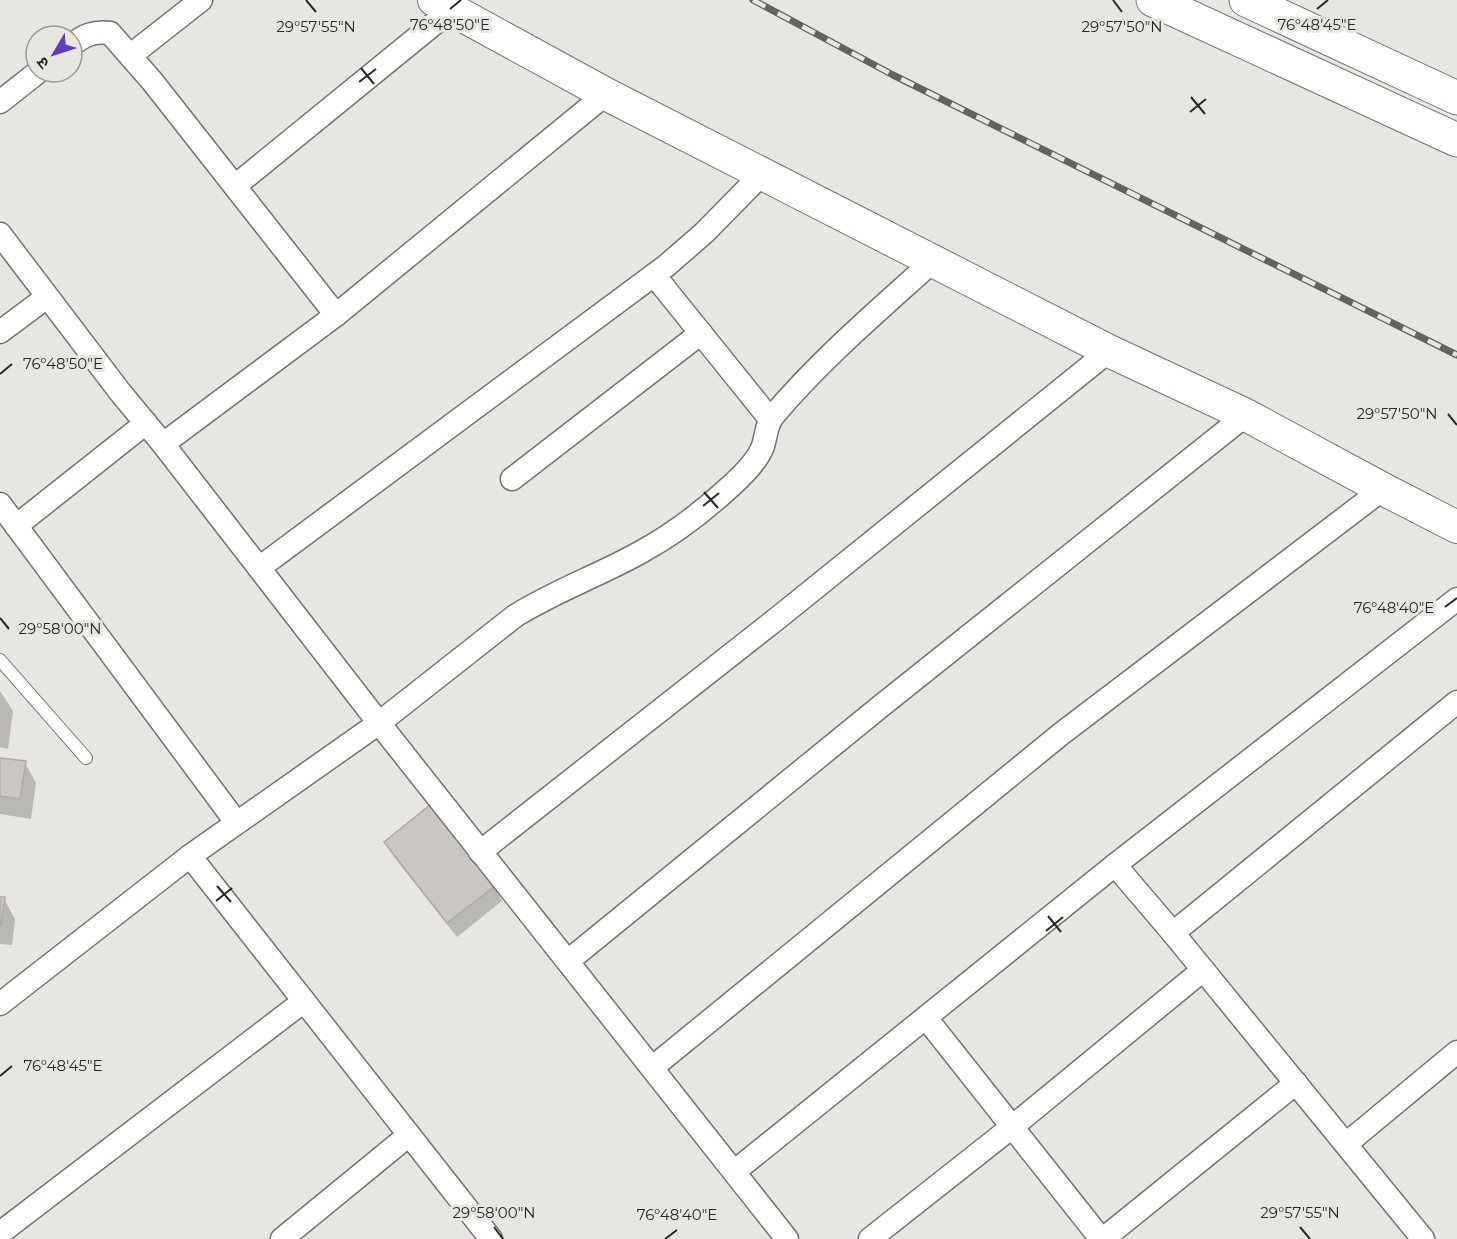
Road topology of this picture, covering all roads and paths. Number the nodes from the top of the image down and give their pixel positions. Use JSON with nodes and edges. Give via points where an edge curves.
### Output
{"nodes":[{"id":1,"x":201,"y":0,"type":"edge"},
{"id":2,"x":1153,"y":0,"type":"edge"},
{"id":3,"x":1246,"y":0,"type":"edge"},
{"id":4,"x":442,"y":5,"type":"edge"},
{"id":5,"x":84,"y":38,"type":"edge"},
{"id":6,"x":131,"y":55,"type":"junction"},
{"id":7,"x":24,"y":83,"type":"edge"},
{"id":8,"x":606,"y":94,"type":"junction"},
{"id":9,"x":1457,"y":98,"type":"edge"},
{"id":10,"x":0,"y":102,"type":"edge"},
{"id":11,"x":1457,"y":140,"type":"edge"},
{"id":12,"x":764,"y":173,"type":"junction"},
{"id":13,"x":235,"y":186,"type":"junction"},
{"id":14,"x":0,"y":234,"type":"edge"},
{"id":15,"x":933,"y":261,"type":"junction"},
{"id":16,"x":654,"y":275,"type":"junction"},
{"id":17,"x":47,"y":297,"type":"junction"},
{"id":18,"x":336,"y":315,"type":"junction"},
{"id":19,"x":0,"y":332,"type":"edge"},
{"id":20,"x":701,"y":333,"type":"junction"},
{"id":21,"x":1109,"y":351,"type":"junction"},
{"id":22,"x":1246,"y":415,"type":"junction"},
{"id":23,"x":770,"y":419,"type":"junction"},
{"id":24,"x":146,"y":423,"type":"junction"},
{"id":25,"x":163,"y":444,"type":"junction"},
{"id":26,"x":512,"y":479,"type":"dead end"},
{"id":27,"x":1383,"y":489,"type":"junction"},
{"id":28,"x":0,"y":504,"type":"edge"},
{"id":29,"x":16,"y":525,"type":"junction"},
{"id":30,"x":1457,"y":527,"type":"edge"},
{"id":31,"x":259,"y":568,"type":"junction"},
{"id":32,"x":1457,"y":599,"type":"edge"},
{"id":33,"x":0,"y":660,"type":"edge"},
{"id":34,"x":1457,"y":702,"type":"edge"},
{"id":35,"x":379,"y":723,"type":"junction"},
{"id":36,"x":86,"y":758,"type":"dead end"},
{"id":37,"x":236,"y":822,"type":"junction"},
{"id":38,"x":480,"y":852,"type":"junction"},
{"id":39,"x":190,"y":856,"type":"junction"},
{"id":40,"x":1115,"y":865,"type":"junction"},
{"id":41,"x":1173,"y":933,"type":"junction"},
{"id":42,"x":568,"y":962,"type":"junction"},
{"id":43,"x":1203,"y":970,"type":"junction"},
{"id":44,"x":304,"y":1001,"type":"junction"},
{"id":45,"x":0,"y":1004,"type":"edge"},
{"id":46,"x":926,"y":1018,"type":"junction"},
{"id":47,"x":1457,"y":1052,"type":"edge"},
{"id":48,"x":653,"y":1067,"type":"junction"},
{"id":49,"x":1296,"y":1083,"type":"junction"},
{"id":50,"x":1012,"y":1127,"type":"junction"},
{"id":51,"x":409,"y":1135,"type":"junction"},
{"id":52,"x":1346,"y":1144,"type":"junction"},
{"id":53,"x":735,"y":1171,"type":"junction"},
{"id":54,"x":0,"y":1233,"type":"edge"},
{"id":55,"x":282,"y":1239,"type":"edge"},
{"id":56,"x":491,"y":1239,"type":"edge"},
{"id":57,"x":788,"y":1239,"type":"edge"},
{"id":58,"x":870,"y":1239,"type":"edge"},
{"id":59,"x":1102,"y":1239,"type":"edge"},
{"id":60,"x":1424,"y":1239,"type":"edge"}],
"edges":[{"from":1,"to":6,"type":"street"},
{"from":2,"to":11,"type":"main road"},
{"from":3,"to":9,"type":"main road"},
{"from":4,"to":8,"type":"street"},
{"from":4,"to":13,"type":"street"},
{"from":5,"to":6,"type":"street","via":[[95,32],[110,33]]},
{"from":6,"to":13,"type":"street"},
{"from":7,"to":10,"type":"street"},
{"from":8,"to":12,"type":"street"},
{"from":8,"to":18,"type":"street"},
{"from":12,"to":15,"type":"street"},
{"from":12,"to":16,"type":"street","via":[[704,234]]},
{"from":13,"to":18,"type":"street"},
{"from":14,"to":17,"type":"street"},
{"from":15,"to":21,"type":"street"},
{"from":15,"to":23,"type":"street","via":[[828,355]]},
{"from":16,"to":20,"type":"street"},
{"from":16,"to":31,"type":"street"},
{"from":17,"to":19,"type":"street"},
{"from":17,"to":24,"type":"street"},
{"from":18,"to":25,"type":"street"},
{"from":20,"to":23,"type":"street"},
{"from":20,"to":26,"type":"street"},
{"from":21,"to":22,"type":"street"},
{"from":21,"to":38,"type":"street"},
{"from":22,"to":27,"type":"street"},
{"from":22,"to":42,"type":"street"},
{"from":23,"to":35,"type":"street","via":[[762,448],[748,468],[705,509],[640,553],[538,601],[515,616]]},
{"from":24,"to":25,"type":"street"},
{"from":24,"to":29,"type":"street"},
{"from":25,"to":31,"type":"street"},
{"from":27,"to":30,"type":"street"},
{"from":27,"to":48,"type":"street","via":[[1061,734]]},
{"from":28,"to":29,"type":"street"},
{"from":29,"to":37,"type":"street"},
{"from":31,"to":35,"type":"street"},
{"from":32,"to":40,"type":"street"},
{"from":33,"to":36,"type":"lane"},
{"from":34,"to":41,"type":"street"},
{"from":35,"to":37,"type":"street"},
{"from":35,"to":38,"type":"street"},
{"from":37,"to":39,"type":"street"},
{"from":38,"to":42,"type":"street"},
{"from":39,"to":44,"type":"street"},
{"from":39,"to":45,"type":"street"},
{"from":40,"to":41,"type":"street"},
{"from":40,"to":46,"type":"street"},
{"from":41,"to":43,"type":"street"},
{"from":42,"to":48,"type":"street"},
{"from":43,"to":49,"type":"street"},
{"from":43,"to":50,"type":"street"},
{"from":44,"to":51,"type":"street"},
{"from":44,"to":54,"type":"street"},
{"from":46,"to":50,"type":"street"},
{"from":46,"to":53,"type":"street"},
{"from":47,"to":52,"type":"street"},
{"from":48,"to":53,"type":"street"},
{"from":49,"to":52,"type":"street"},
{"from":49,"to":59,"type":"street"},
{"from":50,"to":58,"type":"street"},
{"from":50,"to":59,"type":"street"},
{"from":51,"to":55,"type":"street"},
{"from":51,"to":56,"type":"street"},
{"from":52,"to":60,"type":"street"},
{"from":53,"to":57,"type":"street"}]}
